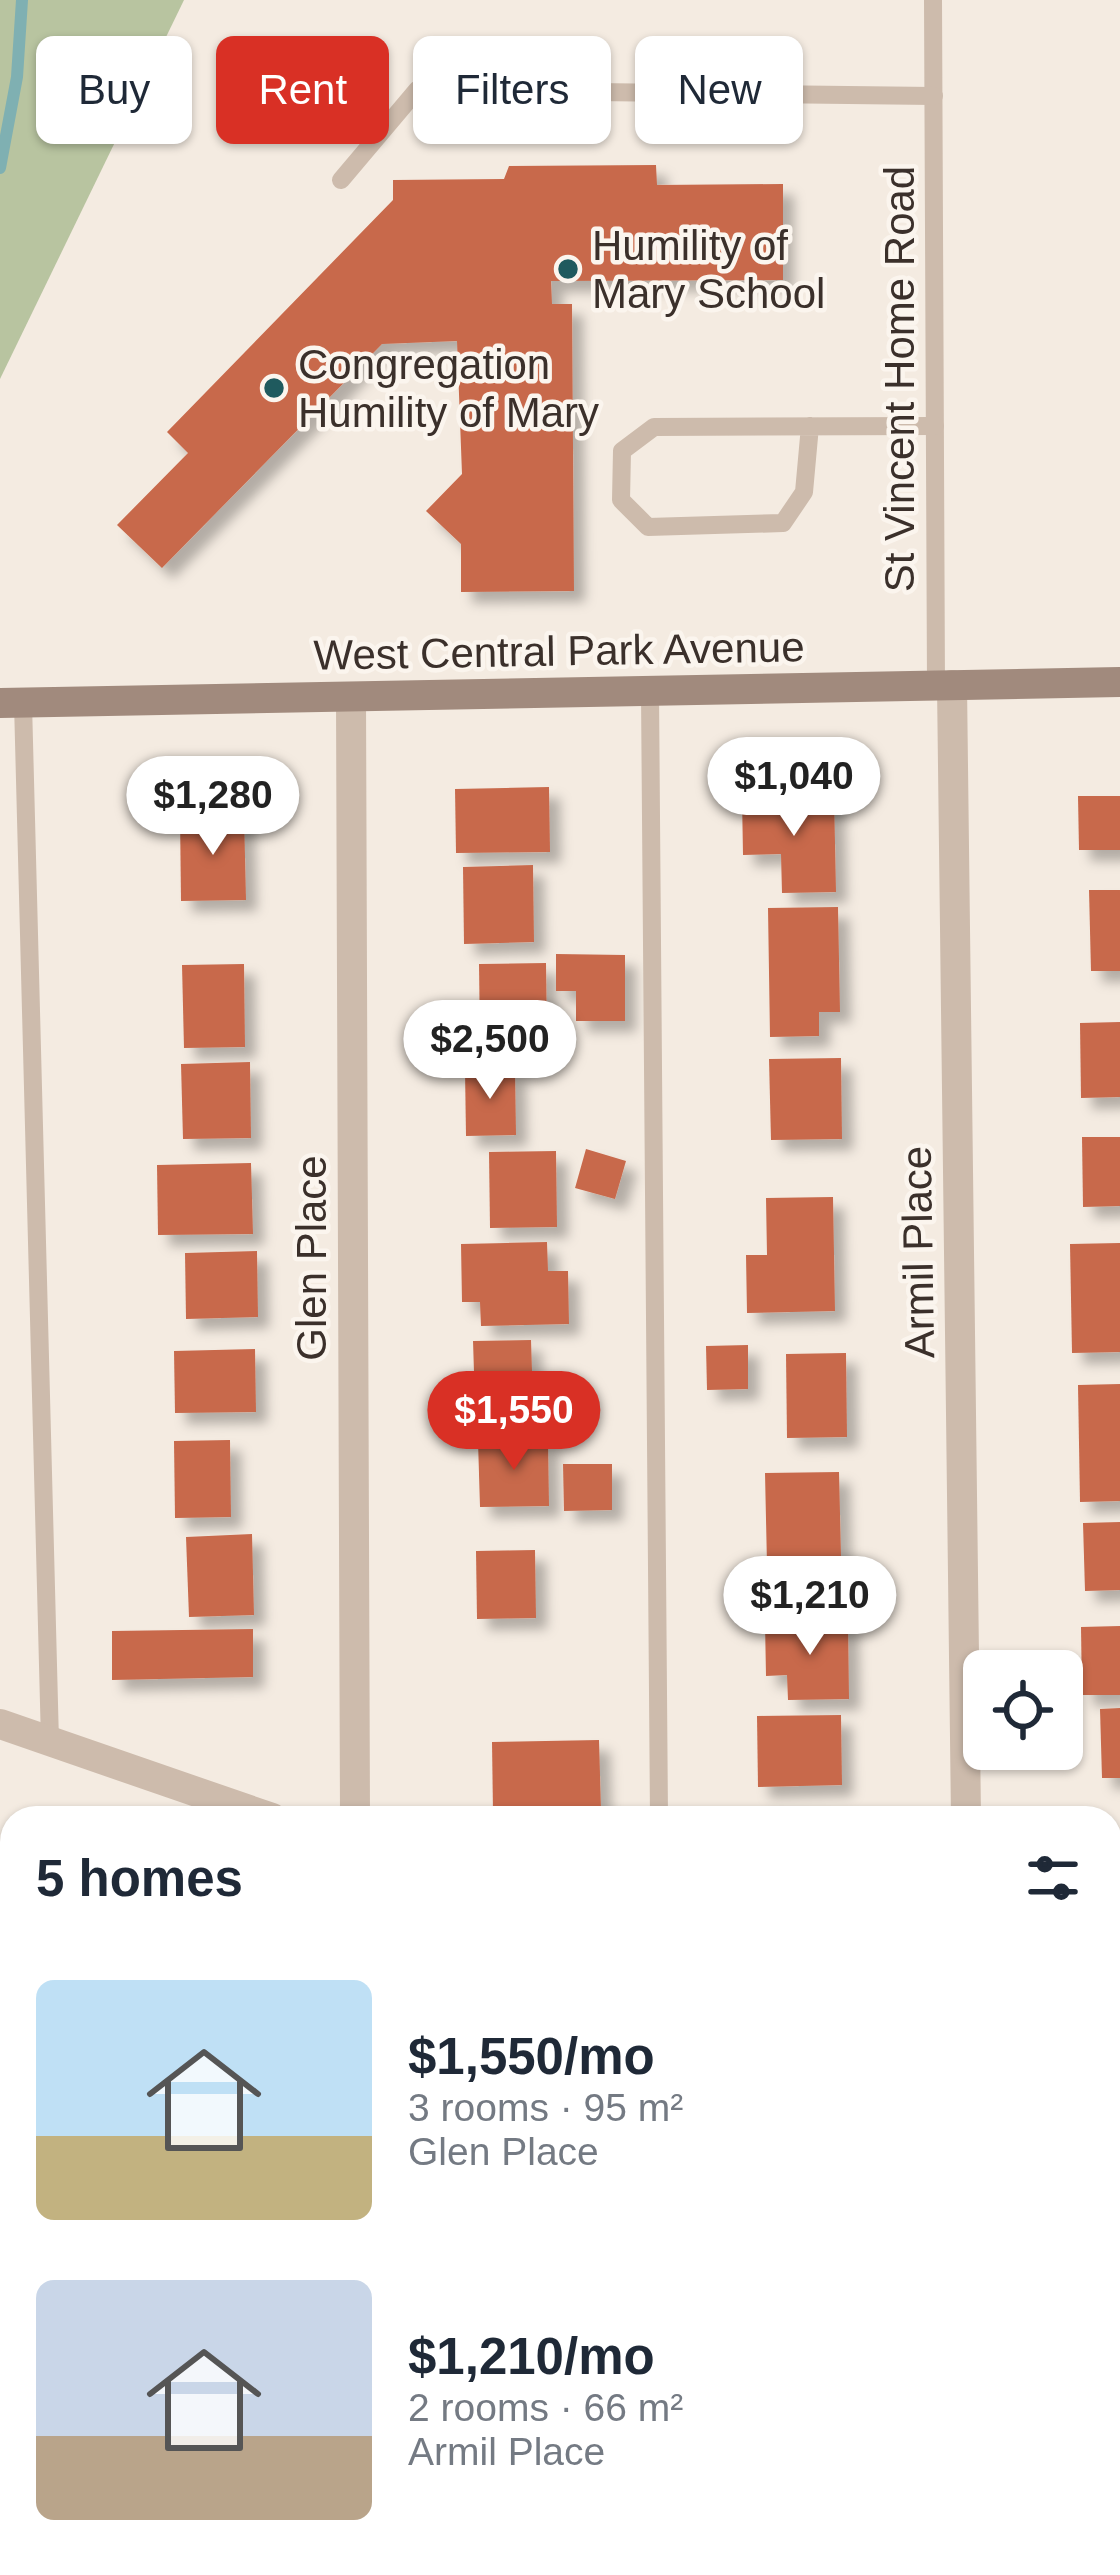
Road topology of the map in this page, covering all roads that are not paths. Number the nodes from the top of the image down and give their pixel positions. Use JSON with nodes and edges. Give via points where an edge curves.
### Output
{"nodes":[{"id":1,"x":933,"y":0,"type":"edge"},
{"id":2,"x":934,"y":96,"type":"junction"},
{"id":3,"x":341,"y":180,"type":"dead end"},
{"id":4,"x":810,"y":426,"type":"junction"},
{"id":5,"x":935,"y":426,"type":"junction"},
{"id":6,"x":1120,"y":682,"type":"edge"},
{"id":7,"x":944,"y":686,"type":"junction"},
{"id":8,"x":650,"y":692,"type":"junction"},
{"id":9,"x":351,"y":698,"type":"junction"},
{"id":10,"x":12,"y":703,"type":"edge"},
{"id":11,"x":0,"y":1724,"type":"edge"},
{"id":12,"x":50,"y":1742,"type":"junction"},
{"id":13,"x":237,"y":1806,"type":"edge"},
{"id":14,"x":355,"y":1806,"type":"edge"},
{"id":15,"x":659,"y":1806,"type":"edge"},
{"id":16,"x":966,"y":1806,"type":"edge"}],
"edges":[{"from":1,"to":2,"type":"lane","name":"St Vincent Home Road"},
{"from":2,"to":3,"type":"lane","via":[[417,90]]},
{"from":2,"to":5,"type":"lane","name":"St Vincent Home Road"},
{"from":4,"to":4,"type":"lane","via":[[654,427],[622,451],[621,500],[649,527],[783,524],[804,492]]},
{"from":4,"to":5,"type":"lane"},
{"from":5,"to":7,"type":"lane","name":"St Vincent Home Road"},
{"from":6,"to":7,"type":"main road","name":"West Central Park Avenue"},
{"from":7,"to":8,"type":"main road","name":"West Central Park Avenue"},
{"from":7,"to":16,"type":"street","name":"Armil Place"},
{"from":8,"to":9,"type":"main road","name":"West Central Park Avenue"},
{"from":8,"to":15,"type":"lane"},
{"from":9,"to":10,"type":"main road","name":"West Central Park Avenue"},
{"from":9,"to":14,"type":"street","name":"Glen Place"},
{"from":10,"to":12,"type":"lane"},
{"from":11,"to":12,"type":"street"},
{"from":12,"to":13,"type":"street"}]}
